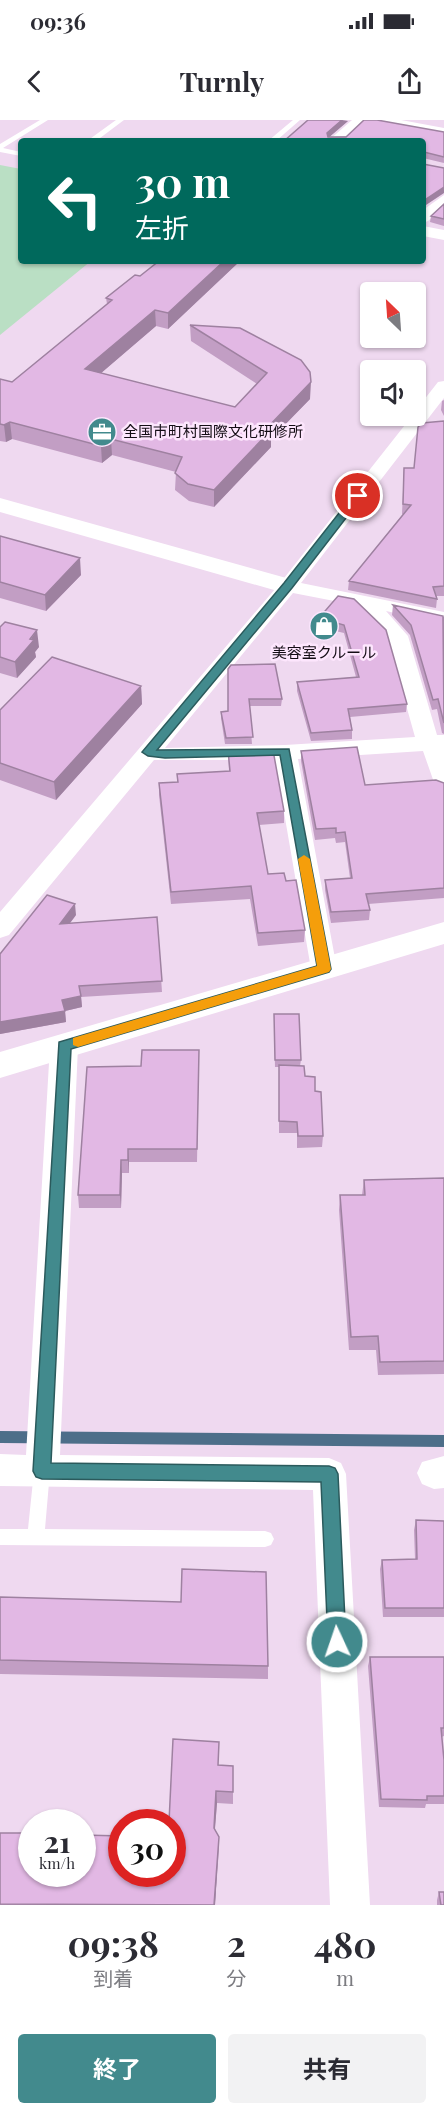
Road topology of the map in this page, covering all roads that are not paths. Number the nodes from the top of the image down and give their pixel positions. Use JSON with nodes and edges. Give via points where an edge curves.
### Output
{"nodes":[{"id":1,"x":45,"y":120,"type":"edge"},
{"id":2,"x":121,"y":120,"type":"edge"},
{"id":3,"x":297,"y":120,"type":"edge"},
{"id":4,"x":360,"y":120,"type":"edge"},
{"id":5,"x":378,"y":120,"type":"edge"},
{"id":6,"x":444,"y":132,"type":"edge"},
{"id":7,"x":95,"y":138,"type":"edge"},
{"id":8,"x":276,"y":138,"type":"edge"},
{"id":9,"x":339,"y":138,"type":"edge"},
{"id":10,"x":0,"y":148,"type":"edge"},
{"id":11,"x":18,"y":153,"type":"edge"},
{"id":12,"x":426,"y":232,"type":"edge"},
{"id":13,"x":444,"y":235,"type":"edge"},
{"id":14,"x":443,"y":389,"type":"edge"},
{"id":15,"x":0,"y":505,"type":"edge"},
{"id":16,"x":288,"y":586,"type":"junction"},
{"id":17,"x":363,"y":602,"type":"junction"},
{"id":18,"x":444,"y":618,"type":"edge"},
{"id":19,"x":435,"y":743,"type":"edge"},
{"id":20,"x":148,"y":752,"type":"junction"},
{"id":21,"x":285,"y":752,"type":"junction"},
{"id":22,"x":444,"y":783,"type":"edge"},
{"id":23,"x":0,"y":928,"type":"edge"},
{"id":24,"x":444,"y":933,"type":"edge"},
{"id":25,"x":324,"y":969,"type":"junction"},
{"id":26,"x":64,"y":1046,"type":"junction"},
{"id":27,"x":0,"y":1065,"type":"edge"},
{"id":28,"x":42,"y":1466,"type":"junction"},
{"id":29,"x":0,"y":1470,"type":"edge"},
{"id":30,"x":0,"y":1537,"type":"edge"},
{"id":31,"x":36,"y":1538,"type":"junction"},
{"id":32,"x":265,"y":1539,"type":"dead end"},
{"id":33,"x":350,"y":1905,"type":"edge"}],
"edges":[{"from":1,"to":10,"type":"lane"},
{"from":2,"to":7,"type":"lane"},
{"from":3,"to":8,"type":"lane"},
{"from":4,"to":9,"type":"street"},
{"from":5,"to":6,"type":"street"},
{"from":10,"to":11,"type":"lane"},
{"from":12,"to":13,"type":"street"},
{"from":14,"to":16,"type":"street"},
{"from":15,"to":16,"type":"street"},
{"from":16,"to":17,"type":"street"},
{"from":16,"to":20,"type":"street"},
{"from":17,"to":18,"type":"street"},
{"from":17,"to":19,"type":"street","via":[[397,636]]},
{"from":19,"to":21,"type":"street"},
{"from":19,"to":22,"type":"street"},
{"from":20,"to":21,"type":"street"},
{"from":20,"to":23,"type":"street"},
{"from":21,"to":25,"type":"street"},
{"from":24,"to":25,"type":"street"},
{"from":25,"to":26,"type":"street"},
{"from":26,"to":27,"type":"street"},
{"from":26,"to":28,"type":"street"},
{"from":28,"to":29,"type":"street"},
{"from":28,"to":31,"type":"lane"},
{"from":28,"to":33,"type":"street","via":[[329,1474]]},
{"from":30,"to":31,"type":"lane"},
{"from":31,"to":32,"type":"lane"}]}
